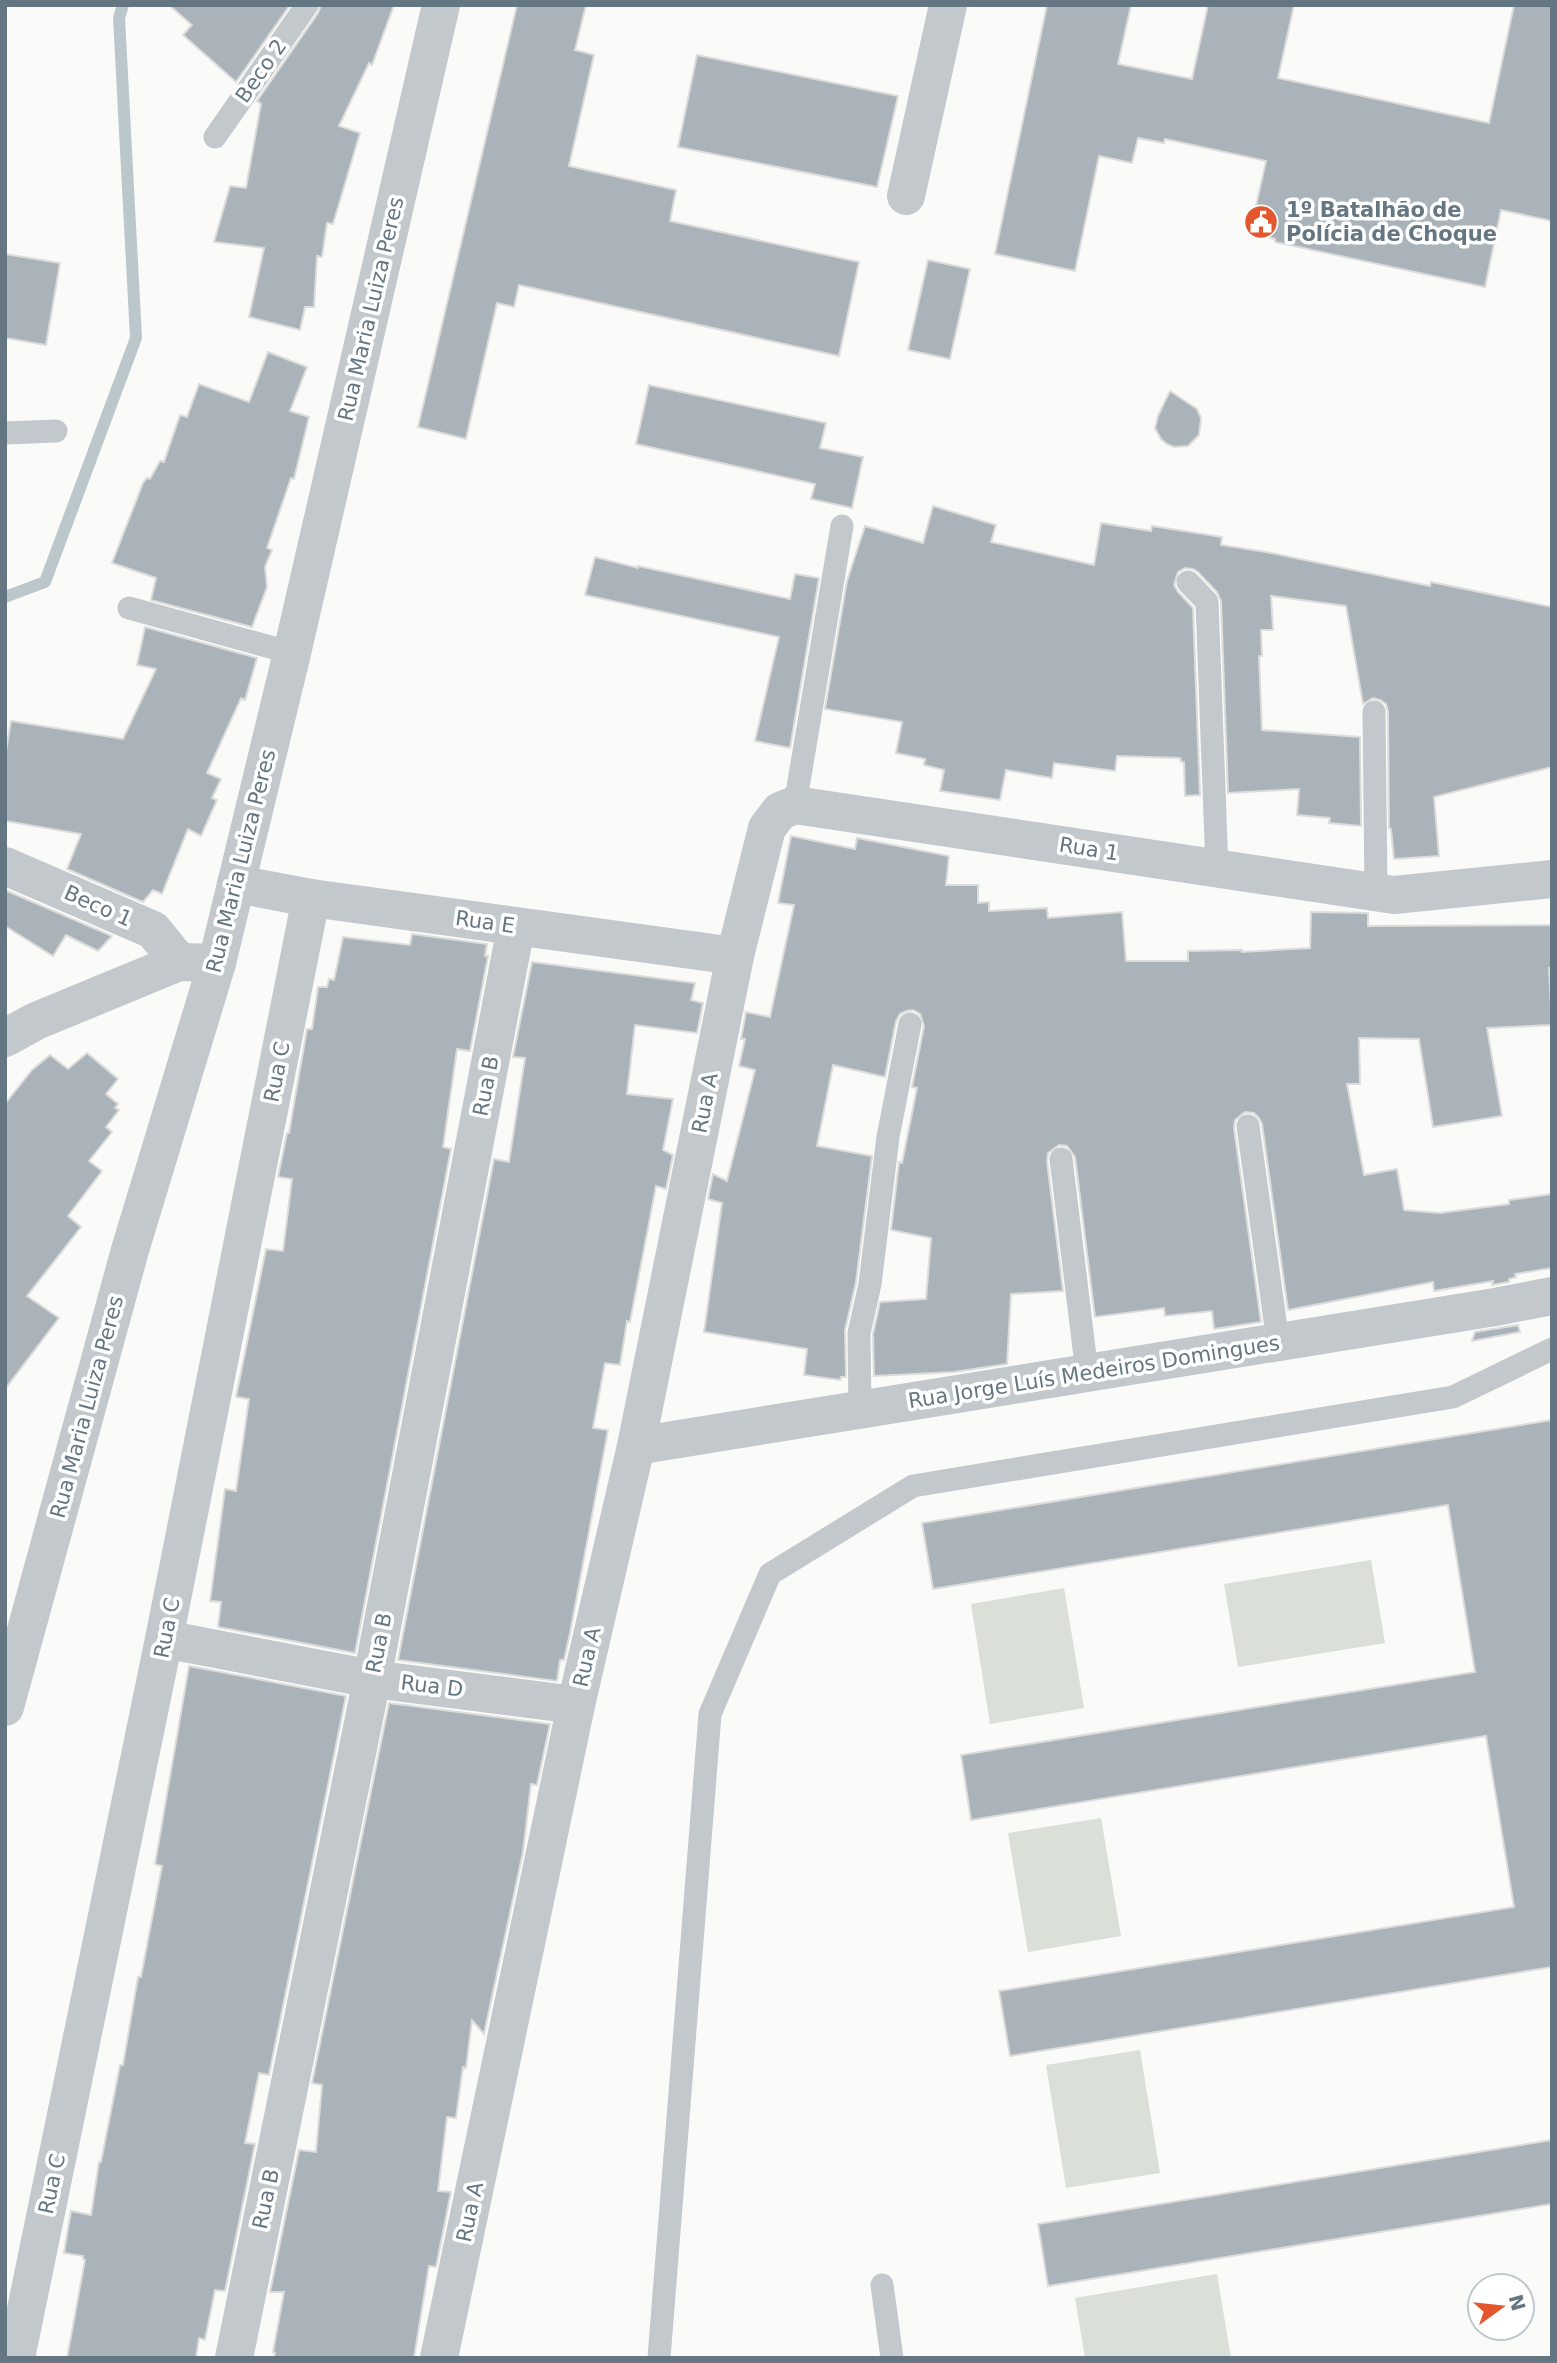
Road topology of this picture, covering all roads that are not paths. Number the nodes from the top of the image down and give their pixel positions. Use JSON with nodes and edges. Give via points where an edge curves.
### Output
{"nodes":[{"id":1,"x":307,"y":5,"type":"edge"},
{"id":2,"x":441,"y":5,"type":"edge"},
{"id":3,"x":948,"y":5,"type":"edge"},
{"id":4,"x":215,"y":137,"type":"dead end"},
{"id":5,"x":906,"y":196,"type":"dead end"},
{"id":6,"x":55,"y":431,"type":"dead end"},
{"id":7,"x":5,"y":433,"type":"edge"},
{"id":8,"x":842,"y":526,"type":"dead end"},
{"id":9,"x":1188,"y":582,"type":"dead end"},
{"id":10,"x":129,"y":608,"type":"dead end"},
{"id":11,"x":292,"y":653,"type":"junction"},
{"id":12,"x":1374,"y":712,"type":"dead end"},
{"id":13,"x":796,"y":805,"type":"junction"},
{"id":14,"x":5,"y":866,"type":"edge"},
{"id":15,"x":1217,"y":869,"type":"junction"},
{"id":16,"x":1552,"y":879,"type":"edge"},
{"id":17,"x":236,"y":884,"type":"junction"},
{"id":18,"x":1376,"y":892,"type":"junction"},
{"id":19,"x":311,"y":898,"type":"junction"},
{"id":20,"x":516,"y":927,"type":"junction"},
{"id":21,"x":735,"y":956,"type":"junction"},
{"id":22,"x":179,"y":962,"type":"junction"},
{"id":23,"x":216,"y":963,"type":"junction"},
{"id":24,"x":910,"y":1024,"type":"dead end"},
{"id":25,"x":5,"y":1038,"type":"edge"},
{"id":26,"x":1248,"y":1126,"type":"dead end"},
{"id":27,"x":1061,"y":1158,"type":"dead end"},
{"id":28,"x":1552,"y":1296,"type":"edge"},
{"id":29,"x":1278,"y":1342,"type":"junction"},
{"id":30,"x":1552,"y":1349,"type":"edge"},
{"id":31,"x":1087,"y":1373,"type":"junction"},
{"id":32,"x":860,"y":1410,"type":"junction"},
{"id":33,"x":636,"y":1446,"type":"junction"},
{"id":34,"x":164,"y":1639,"type":"junction"},
{"id":35,"x":372,"y":1679,"type":"junction"},
{"id":36,"x":576,"y":1705,"type":"junction"},
{"id":37,"x":5,"y":1707,"type":"edge"},
{"id":38,"x":883,"y":2285,"type":"dead end"},
{"id":39,"x":16,"y":2358,"type":"edge"},
{"id":40,"x":234,"y":2358,"type":"edge"},
{"id":41,"x":439,"y":2358,"type":"edge"},
{"id":42,"x":659,"y":2358,"type":"edge"},
{"id":43,"x":892,"y":2358,"type":"edge"}],
"edges":[{"from":1,"to":4,"type":"lane","name":"Beco 2"},
{"from":2,"to":11,"type":"street","name":"Rua Maria Luiza Peres"},
{"from":3,"to":5,"type":"street"},
{"from":6,"to":7,"type":"lane"},
{"from":8,"to":13,"type":"lane"},
{"from":9,"to":15,"type":"lane","via":[[1207,602]]},
{"from":10,"to":11,"type":"lane"},
{"from":11,"to":17,"type":"street","name":"Rua Maria Luiza Peres"},
{"from":12,"to":18,"type":"lane"},
{"from":13,"to":15,"type":"street","name":"Rua 1"},
{"from":13,"to":21,"type":"street","via":[[780,811],[767,828]]},
{"from":14,"to":22,"type":"street","name":"Beco 1","via":[[153,930]]},
{"from":15,"to":18,"type":"street","name":"Rua 1"},
{"from":16,"to":18,"type":"street","name":"Rua 1","via":[[1394,895]]},
{"from":17,"to":19,"type":"street","name":"Rua E"},
{"from":17,"to":23,"type":"street","name":"Rua Maria Luiza Peres"},
{"from":19,"to":20,"type":"street","name":"Rua E"},
{"from":19,"to":34,"type":"street","name":"Rua C"},
{"from":20,"to":21,"type":"street","name":"Rua E"},
{"from":20,"to":35,"type":"street","name":"Rua B"},
{"from":21,"to":33,"type":"street","name":"Rua A"},
{"from":22,"to":23,"type":"street"},
{"from":22,"to":25,"type":"street"},
{"from":23,"to":37,"type":"street","name":"Rua Maria Luiza Peres","via":[[130,1251]]},
{"from":24,"to":32,"type":"lane","via":[[859,1334]]},
{"from":26,"to":29,"type":"lane"},
{"from":27,"to":31,"type":"lane"},
{"from":28,"to":29,"type":"street","name":"Rua Jorge Luís Medeiros Domingues"},
{"from":29,"to":31,"type":"street","name":"Rua Jorge Luís Medeiros Domingues"},
{"from":30,"to":42,"type":"lane","via":[[1453,1397],[914,1486],[771,1574],[710,1714]]},
{"from":31,"to":32,"type":"street","name":"Rua Jorge Luís Medeiros Domingues"},
{"from":32,"to":33,"type":"street","name":"Rua Jorge Luís Medeiros Domingues"},
{"from":33,"to":36,"type":"street","name":"Rua A"},
{"from":34,"to":35,"type":"street","name":"Rua D"},
{"from":34,"to":39,"type":"street","name":"Rua C"},
{"from":35,"to":36,"type":"street","name":"Rua D"},
{"from":35,"to":40,"type":"street","name":"Rua B"},
{"from":36,"to":41,"type":"street","name":"Rua A"},
{"from":38,"to":43,"type":"lane"}]}
